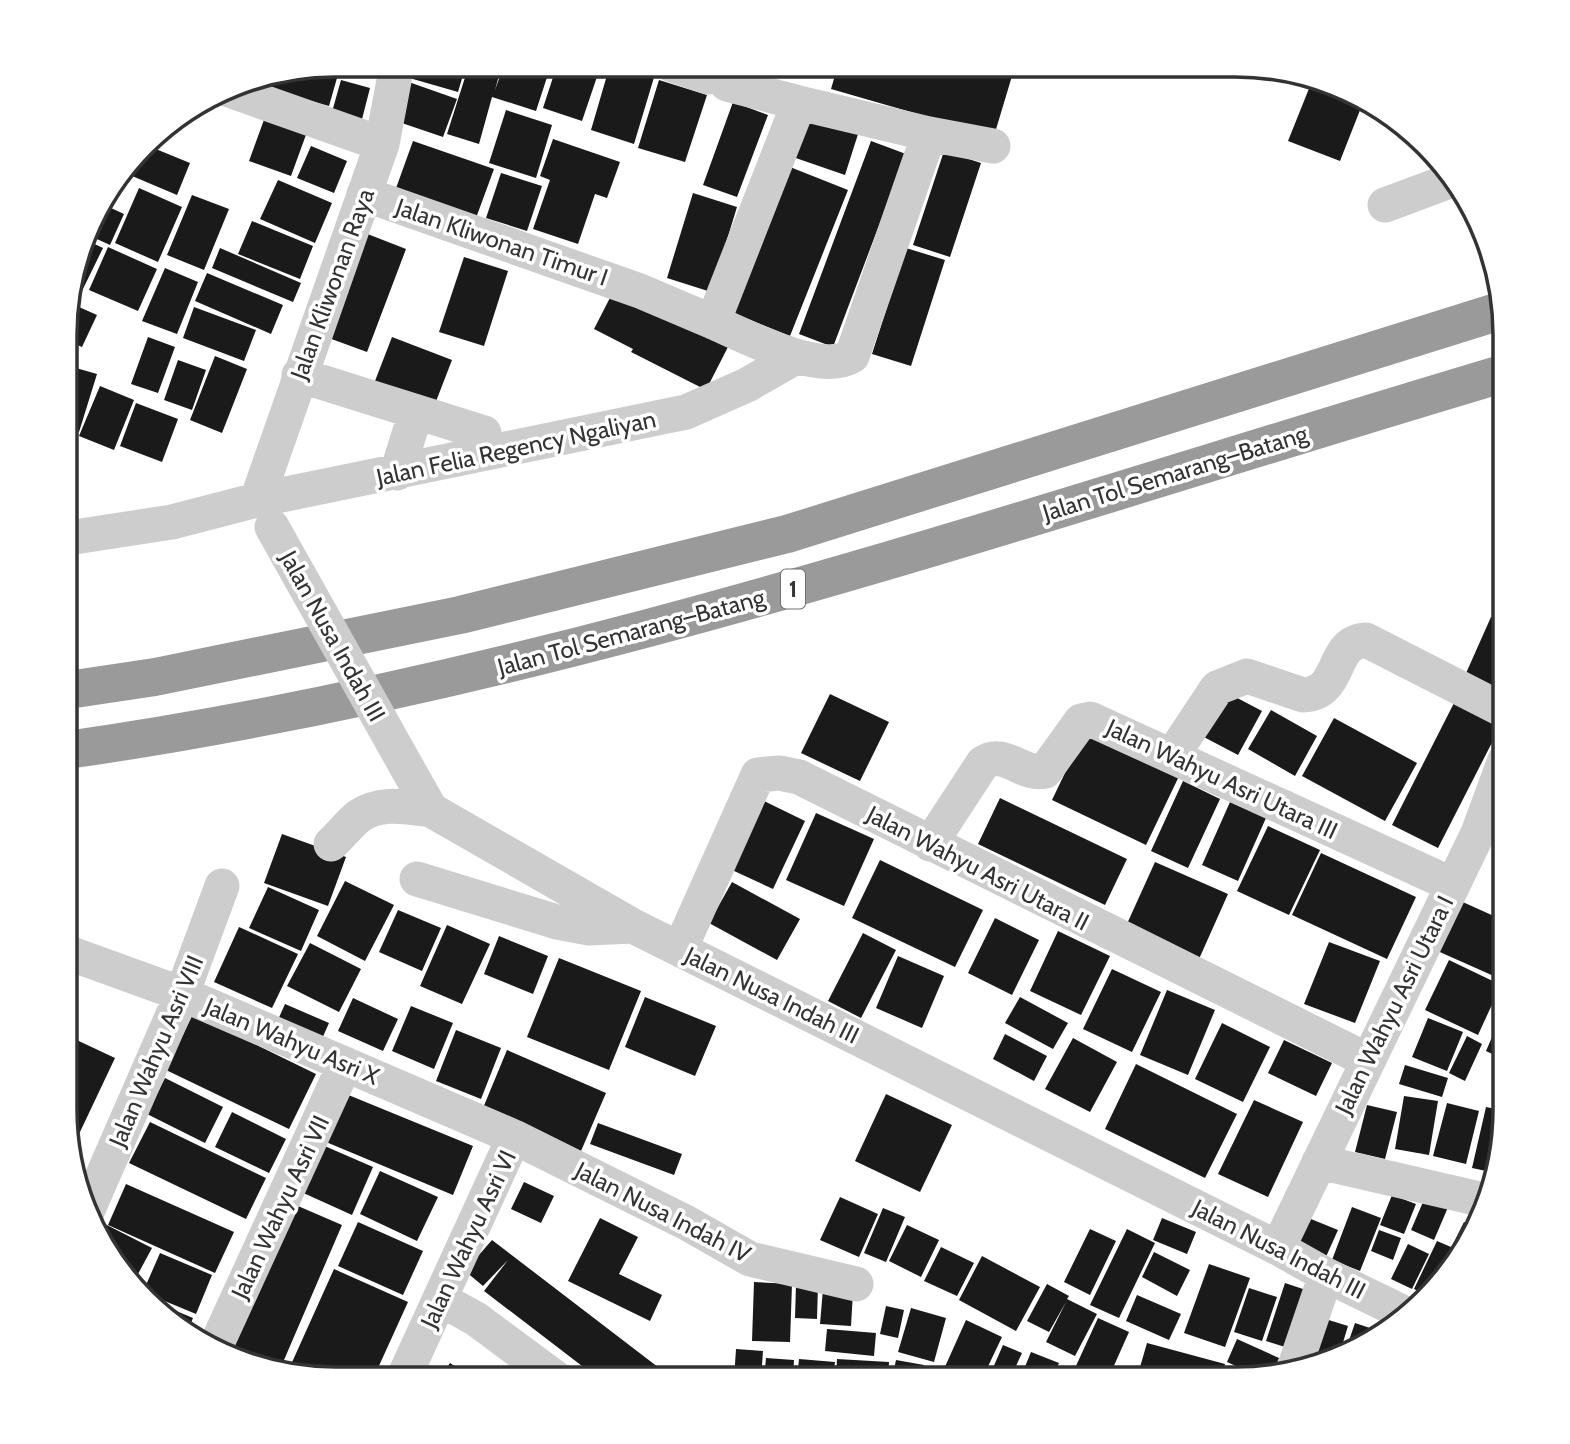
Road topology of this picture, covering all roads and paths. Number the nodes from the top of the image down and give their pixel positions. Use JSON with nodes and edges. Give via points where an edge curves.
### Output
{"nodes":[{"id":1,"x":395,"y":77,"type":"edge"},
{"id":2,"x":706,"y":77,"type":"edge"},
{"id":3,"x":242,"y":95,"type":"edge"},
{"id":4,"x":799,"y":103,"type":"junction"},
{"id":5,"x":929,"y":134,"type":"junction"},
{"id":6,"x":382,"y":144,"type":"junction"},
{"id":7,"x":993,"y":146,"type":"dead end"},
{"id":8,"x":1444,"y":183,"type":"edge"},
{"id":9,"x":364,"y":194,"type":"junction"},
{"id":10,"x":1385,"y":205,"type":"dead end"},
{"id":11,"x":1492,"y":314,"type":"edge"},
{"id":12,"x":713,"y":322,"type":"junction"},
{"id":13,"x":794,"y":358,"type":"junction"},
{"id":14,"x":299,"y":375,"type":"junction"},
{"id":15,"x":1493,"y":377,"type":"edge"},
{"id":16,"x":416,"y":412,"type":"junction"},
{"id":17,"x":484,"y":433,"type":"dead end"},
{"id":18,"x":397,"y":473,"type":"junction"},
{"id":19,"x":265,"y":514,"type":"junction"},
{"id":20,"x":77,"y":537,"type":"edge"},
{"id":21,"x":77,"y":689,"type":"edge"},
{"id":22,"x":1493,"y":705,"type":"edge"},
{"id":23,"x":77,"y":749,"type":"edge"},
{"id":24,"x":1172,"y":756,"type":"junction"},
{"id":25,"x":425,"y":799,"type":"junction"},
{"id":26,"x":1492,"y":836,"type":"edge"},
{"id":27,"x":331,"y":844,"type":"dead end"},
{"id":28,"x":930,"y":844,"type":"junction"},
{"id":29,"x":417,"y":879,"type":"dead end"},
{"id":30,"x":1453,"y":885,"type":"junction"},
{"id":31,"x":222,"y":887,"type":"dead end"},
{"id":32,"x":633,"y":926,"type":"junction"},
{"id":33,"x":680,"y":950,"type":"junction"},
{"id":34,"x":77,"y":955,"type":"edge"},
{"id":35,"x":182,"y":994,"type":"junction"},
{"id":36,"x":1367,"y":1060,"type":"junction"},
{"id":37,"x":345,"y":1065,"type":"junction"},
{"id":38,"x":514,"y":1137,"type":"junction"},
{"id":39,"x":1319,"y":1162,"type":"junction"},
{"id":40,"x":93,"y":1198,"type":"edge"},
{"id":41,"x":1477,"y":1198,"type":"edge"},
{"id":42,"x":1279,"y":1248,"type":"junction"},
{"id":43,"x":1326,"y":1275,"type":"junction"},
{"id":44,"x":856,"y":1284,"type":"dead end"},
{"id":45,"x":440,"y":1299,"type":"junction"},
{"id":46,"x":1397,"y":1310,"type":"edge"},
{"id":47,"x":219,"y":1339,"type":"edge"},
{"id":48,"x":1297,"y":1359,"type":"edge"},
{"id":49,"x":409,"y":1367,"type":"edge"},
{"id":50,"x":541,"y":1367,"type":"edge"}],
"edges":[{"from":1,"to":6,"type":"street","name":"Jalan Kliwonan Raya"},
{"from":2,"to":4,"type":"street"},
{"from":3,"to":6,"type":"street"},
{"from":4,"to":5,"type":"street"},
{"from":4,"to":12,"type":"street"},
{"from":5,"to":7,"type":"street"},
{"from":5,"to":13,"type":"street","via":[[852,356],[838,362]]},
{"from":6,"to":9,"type":"street","name":"Jalan Kliwonan Raya"},
{"from":8,"to":10,"type":"street"},
{"from":9,"to":12,"type":"street","name":"Jalan Kliwonan Timur I","via":[[640,290]]},
{"from":9,"to":14,"type":"street","name":"Jalan Kliwonan Raya"},
{"from":11,"to":21,"type":"highway","number":"1","via":[[787,534],[460,615]]},
{"from":12,"to":13,"type":"street"},
{"from":13,"to":18,"type":"street","name":"Jalan Felia Regency Ngaliyan","via":[[687,412]]},
{"from":14,"to":16,"type":"street"},
{"from":14,"to":19,"type":"street","name":"Jalan Kliwonan Raya"},
{"from":15,"to":23,"type":"highway","name":"Jalan Tol Semarang–Batang","number":"1","via":[[811,585],[484,671],[169,736]]},
{"from":16,"to":17,"type":"street"},
{"from":16,"to":18,"type":"street"},
{"from":18,"to":19,"type":"street","name":"Jalan Felia Regency Ngaliyan"},
{"from":19,"to":20,"type":"street","name":"Jalan Felia Regency Ngaliyan"},
{"from":19,"to":25,"type":"street","name":"Jalan Nusa Indah III","bridge":true},
{"from":22,"to":24,"type":"street","via":[[1366,640],[1356,640],[1348,644],[1326,688],[1313,695],[1247,676],[1217,688]]},
{"from":24,"to":28,"type":"street","name":"Jalan Wahyu Asri Utara III","via":[[1090,719],[1081,721],[1045,771],[1035,774],[1005,759],[983,763]]},
{"from":24,"to":30,"type":"street","name":"Jalan Wahyu Asri Utara III"},
{"from":25,"to":27,"type":"street","via":[[371,810]]},
{"from":25,"to":32,"type":"street","name":"Jalan Nusa Indah III"},
{"from":26,"to":30,"type":"street","name":"Jalan Wahyu Asri Utara I"},
{"from":28,"to":33,"type":"street","name":"Jalan Wahyu Asri Utara II","via":[[799,777],[758,775]]},
{"from":28,"to":36,"type":"street","name":"Jalan Wahyu Asri Utara II"},
{"from":29,"to":32,"type":"street","via":[[556,922],[589,928]]},
{"from":30,"to":36,"type":"street","name":"Jalan Wahyu Asri Utara I"},
{"from":31,"to":35,"type":"street","name":"Jalan Wahyu Asri VIII"},
{"from":32,"to":33,"type":"street","name":"Jalan Nusa Indah III"},
{"from":33,"to":42,"type":"street","name":"Jalan Nusa Indah III"},
{"from":34,"to":35,"type":"street","name":"Jalan Wahyu Asri X"},
{"from":35,"to":37,"type":"street","name":"Jalan Wahyu Asri X"},
{"from":35,"to":40,"type":"street","name":"Jalan Wahyu Asri VIII"},
{"from":36,"to":39,"type":"street","name":"Jalan Wahyu Asri Utara I"},
{"from":37,"to":38,"type":"street","name":"Jalan Wahyu Asri X"},
{"from":37,"to":47,"type":"street","name":"Jalan Wahyu Asri VII"},
{"from":38,"to":44,"type":"street","name":"Jalan Nusa Indah IV","via":[[750,1259]]},
{"from":38,"to":45,"type":"street","name":"Jalan Wahyu Asri VI"},
{"from":39,"to":41,"type":"street"},
{"from":39,"to":42,"type":"street","name":"Jalan Wahyu Asri Utara I"},
{"from":42,"to":43,"type":"street","name":"Jalan Nusa Indah III"},
{"from":43,"to":46,"type":"street","name":"Jalan Nusa Indah III"},
{"from":43,"to":48,"type":"street"},
{"from":45,"to":49,"type":"street","name":"Jalan Wahyu Asri VI"},
{"from":45,"to":50,"type":"street","via":[[476,1319]]}]}
